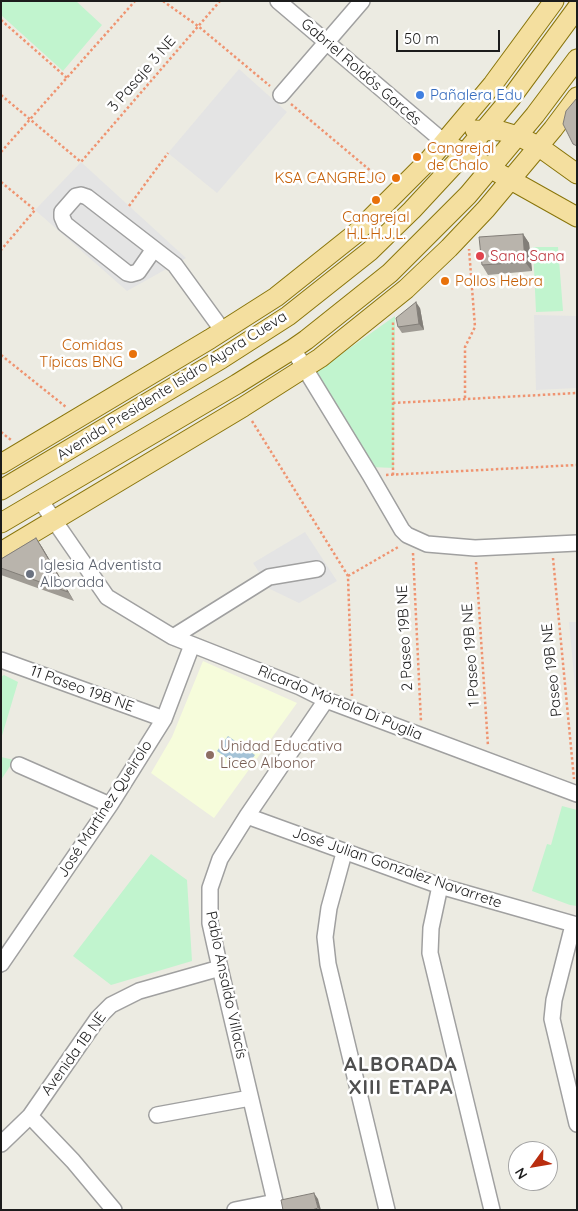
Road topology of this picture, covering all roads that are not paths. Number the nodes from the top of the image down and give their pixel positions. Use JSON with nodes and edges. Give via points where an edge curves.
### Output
{"nodes":[{"id":1,"x":278,"y":1,"type":"edge"},
{"id":2,"x":362,"y":1,"type":"edge"},
{"id":3,"x":554,"y":1,"type":"edge"},
{"id":4,"x":577,"y":8,"type":"edge"},
{"id":5,"x":327,"y":43,"type":"junction"},
{"id":6,"x":577,"y":59,"type":"edge"},
{"id":7,"x":281,"y":95,"type":"road end"},
{"id":8,"x":577,"y":97,"type":"edge"},
{"id":9,"x":484,"y":129,"type":"junction"},
{"id":10,"x":518,"y":136,"type":"junction"},
{"id":11,"x":444,"y":142,"type":"junction"},
{"id":12,"x":538,"y":146,"type":"junction"},
{"id":13,"x":464,"y":154,"type":"junction"},
{"id":14,"x":491,"y":168,"type":"junction"},
{"id":15,"x":577,"y":174,"type":"edge"},
{"id":16,"x":510,"y":180,"type":"junction"},
{"id":17,"x":577,"y":217,"type":"edge"},
{"id":18,"x":154,"y":249,"type":"junction"},
{"id":19,"x":330,"y":253,"type":"junction"},
{"id":20,"x":344,"y":271,"type":"junction"},
{"id":21,"x":223,"y":331,"type":"junction"},
{"id":22,"x":293,"y":349,"type":"junction"},
{"id":23,"x":305,"y":367,"type":"junction"},
{"id":24,"x":7,"y":461,"type":"edge"},
{"id":25,"x":25,"y":476,"type":"junction"},
{"id":26,"x":1,"y":490,"type":"edge"},
{"id":27,"x":40,"y":500,"type":"junction"},
{"id":28,"x":1,"y":518,"type":"edge"},
{"id":29,"x":53,"y":521,"type":"junction"},
{"id":30,"x":1,"y":523,"type":"edge"},
{"id":31,"x":577,"y":543,"type":"edge"},
{"id":32,"x":1,"y":552,"type":"edge"},
{"id":33,"x":317,"y":569,"type":"dead end"},
{"id":34,"x":173,"y":636,"type":"junction"},
{"id":35,"x":192,"y":645,"type":"junction"},
{"id":36,"x":2,"y":662,"type":"edge"},
{"id":37,"x":326,"y":700,"type":"junction"},
{"id":38,"x":164,"y":719,"type":"junction"},
{"id":39,"x":19,"y":765,"type":"dead end"},
{"id":40,"x":576,"y":794,"type":"edge"},
{"id":41,"x":110,"y":804,"type":"junction"},
{"id":42,"x":247,"y":816,"type":"junction"},
{"id":43,"x":344,"y":852,"type":"junction"},
{"id":44,"x":440,"y":886,"type":"junction"},
{"id":45,"x":575,"y":925,"type":"edge"},
{"id":46,"x":1,"y":964,"type":"edge"},
{"id":47,"x":220,"y":968,"type":"junction"},
{"id":48,"x":250,"y":1098,"type":"junction"},
{"id":49,"x":30,"y":1116,"type":"junction"},
{"id":50,"x":157,"y":1116,"type":"dead end"},
{"id":51,"x":577,"y":1124,"type":"edge"},
{"id":52,"x":1,"y":1144,"type":"edge"},
{"id":53,"x":276,"y":1206,"type":"edge"},
{"id":54,"x":114,"y":1210,"type":"edge"},
{"id":55,"x":235,"y":1210,"type":"edge"},
{"id":56,"x":387,"y":1210,"type":"edge"},
{"id":57,"x":492,"y":1210,"type":"edge"}],
"edges":[{"from":1,"to":5,"type":"street","name":"Gabriel Roldós Garcés"},
{"from":2,"to":5,"type":"street"},
{"from":3,"to":11,"type":"main road","name":"Avenida Presidente Isidro Ayora Cueva","via":[[493,84]]},
{"from":4,"to":9,"type":"main road","name":"Avenida Presidente Isidro Ayora Cueva","via":[[511,98]]},
{"from":5,"to":7,"type":"street"},
{"from":5,"to":11,"type":"street","name":"Gabriel Roldós Garcés"},
{"from":6,"to":10,"type":"main road","name":"Avenida Presidente Isidro Ayora Cueva"},
{"from":8,"to":12,"type":"main road"},
{"from":9,"to":10,"type":"main road"},
{"from":9,"to":11,"type":"main road","via":[[456,135]]},
{"from":9,"to":13,"type":"main road","name":"Avenida Presidente Isidro Ayora Cueva"},
{"from":10,"to":12,"type":"main road"},
{"from":10,"to":14,"type":"main road","name":"Avenida Presidente Isidro Ayora Cueva"},
{"from":11,"to":13,"type":"main road","name":"Gabriel Roldós Garcés"},
{"from":11,"to":19,"type":"main road","name":"Avenida Presidente Isidro Ayora Cueva","via":[[355,234]]},
{"from":12,"to":15,"type":"main road"},
{"from":12,"to":16,"type":"main road"},
{"from":13,"to":14,"type":"main road","name":"Gabriel Roldós Garcés"},
{"from":13,"to":20,"type":"main road","name":"Avenida Presidente Isidro Ayora Cueva","via":[[370,251]]},
{"from":14,"to":16,"type":"main road","name":"Gabriel Roldós Garcés"},
{"from":14,"to":22,"type":"main road","name":"Avenida Presidente Isidro Ayora Cueva","via":[[433,232],[390,273]]},
{"from":16,"to":17,"type":"main road","name":"Gabriel Roldós Garcés"},
{"from":16,"to":23,"type":"main road","via":[[449,248],[393,299]]},
{"from":18,"to":18,"type":"street","via":[[138,272],[127,273],[65,224],[62,212],[76,196],[87,197]]},
{"from":18,"to":21,"type":"street","via":[[175,265]]},
{"from":19,"to":20,"type":"main road"},
{"from":19,"to":21,"type":"main road","name":"Avenida Presidente Isidro Ayora Cueva","via":[[276,297]]},
{"from":20,"to":25,"type":"main road","name":"Avenida Presidente Isidro Ayora Cueva","via":[[288,316]]},
{"from":21,"to":24,"type":"main road","name":"Avenida Presidente Isidro Ayora Cueva"},
{"from":22,"to":23,"type":"street"},
{"from":22,"to":27,"type":"main road","name":"Avenida Presidente Isidro Ayora Cueva"},
{"from":23,"to":29,"type":"main road"},
{"from":23,"to":31,"type":"street","via":[[402,530],[412,538],[427,544],[475,548]]},
{"from":24,"to":25,"type":"main road"},
{"from":25,"to":26,"type":"main road","name":"Avenida Presidente Isidro Ayora Cueva"},
{"from":25,"to":28,"type":"main road","via":[[32,490],[28,500]]},
{"from":27,"to":29,"type":"street"},
{"from":27,"to":30,"type":"main road","name":"Avenida Presidente Isidro Ayora Cueva"},
{"from":29,"to":32,"type":"main road"},
{"from":29,"to":34,"type":"street","name":"Ricardo Mórtola Di Puglia","via":[[109,600]]},
{"from":33,"to":34,"type":"street","via":[[265,579]]},
{"from":34,"to":35,"type":"street","name":"Ricardo Mórtola Di Puglia"},
{"from":35,"to":37,"type":"street","name":"Ricardo Mórtola Di Puglia"},
{"from":35,"to":38,"type":"street","name":"José Martínez Queirolo"},
{"from":36,"to":38,"type":"street","name":"11 Paseo 19B NE"},
{"from":37,"to":40,"type":"street","name":"Ricardo Mórtola Di Puglia"},
{"from":37,"to":42,"type":"street","name":"Pablo Ansaldo Villacís"},
{"from":38,"to":41,"type":"street","name":"José Martínez Queirolo"},
{"from":39,"to":41,"type":"street"},
{"from":41,"to":46,"type":"street","name":"José Martínez Queirolo"},
{"from":42,"to":43,"type":"street","name":"José Julian Gonzalez Navarrete"},
{"from":42,"to":47,"type":"street","name":"Pablo Ansaldo Villacís","via":[[220,859],[210,888],[210,922]]},
{"from":43,"to":44,"type":"street","name":"José Julian Gonzalez Navarrete"},
{"from":43,"to":56,"type":"street","via":[[329,908],[325,937],[328,964]]},
{"from":44,"to":45,"type":"street","name":"José Julian Gonzalez Navarrete"},
{"from":44,"to":57,"type":"street","via":[[430,928],[430,952]]},
{"from":45,"to":51,"type":"street","via":[[554,1000],[552,1019]]},
{"from":47,"to":48,"type":"street","name":"Pablo Ansaldo Villacís"},
{"from":47,"to":49,"type":"street","name":"Avenida 1B NE","via":[[139,990],[111,1005],[98,1018]]},
{"from":48,"to":50,"type":"street"},
{"from":48,"to":53,"type":"street","name":"Pablo Ansaldo Villacís"},
{"from":49,"to":52,"type":"street","name":"Avenida 1B NE"},
{"from":49,"to":54,"type":"street"},
{"from":53,"to":55,"type":"street"}]}
